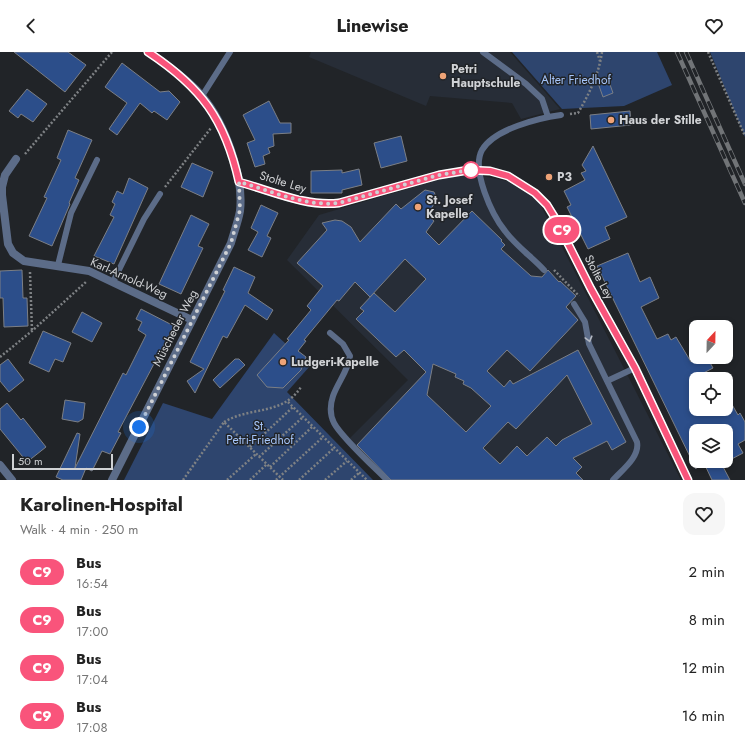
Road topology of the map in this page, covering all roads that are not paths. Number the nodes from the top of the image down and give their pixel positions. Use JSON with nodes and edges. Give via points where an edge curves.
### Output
{"nodes":[{"id":1,"x":148,"y":52,"type":"edge"},
{"id":2,"x":230,"y":52,"type":"edge"},
{"id":3,"x":483,"y":52,"type":"edge"},
{"id":4,"x":202,"y":96,"type":"junction"},
{"id":5,"x":561,"y":115,"type":"road end"},
{"id":6,"x":548,"y":117,"type":"junction"},
{"id":7,"x":16,"y":158,"type":"road end"},
{"id":8,"x":97,"y":160,"type":"dead end"},
{"id":9,"x":479,"y":170,"type":"junction"},
{"id":10,"x":239,"y":182,"type":"junction"},
{"id":11,"x":160,"y":194,"type":"road end"},
{"id":12,"x":58,"y":265,"type":"junction"},
{"id":13,"x":544,"y":270,"type":"dead end"},
{"id":14,"x":113,"y":282,"type":"junction"},
{"id":15,"x":574,"y":304,"type":"dead end"},
{"id":16,"x":192,"y":320,"type":"junction"},
{"id":17,"x":330,"y":333,"type":"dead end"},
{"id":18,"x":635,"y":368,"type":"junction"},
{"id":19,"x":607,"y":381,"type":"junction"},
{"id":20,"x":0,"y":465,"type":"edge"},
{"id":21,"x":12,"y":480,"type":"edge"},
{"id":22,"x":112,"y":480,"type":"edge"},
{"id":23,"x":387,"y":480,"type":"edge"},
{"id":24,"x":613,"y":480,"type":"edge"},
{"id":25,"x":688,"y":480,"type":"edge"}],
"edges":[{"from":1,"to":4,"type":"street","name":"Müscheder Weg","via":[[178,73]]},
{"from":2,"to":4,"type":"lane"},
{"from":3,"to":6,"type":"lane","via":[[542,99]]},
{"from":4,"to":10,"type":"street","name":"Müscheder Weg","via":[[217,120],[231,152]]},
{"from":5,"to":6,"type":"lane"},
{"from":6,"to":9,"type":"lane","via":[[496,136],[481,151]]},
{"from":7,"to":12,"type":"street","name":"Karl-Arnold-Weg","via":[[5,175],[2,187],[8,244],[12,253],[20,259]]},
{"from":8,"to":12,"type":"lane","via":[[71,212]]},
{"from":9,"to":10,"type":"street","name":"Stolte Ley","via":[[439,175],[339,203],[323,204]]},
{"from":9,"to":13,"type":"lane","via":[[488,199],[500,224]]},
{"from":9,"to":18,"type":"street","name":"Stolte Ley","via":[[514,179],[547,205]]},
{"from":10,"to":16,"type":"street","name":"Müscheder Weg","via":[[240,210],[234,233]]},
{"from":11,"to":14,"type":"lane","via":[[144,219]]},
{"from":12,"to":14,"type":"street","name":"Karl-Arnold-Weg","via":[[95,274]]},
{"from":14,"to":16,"type":"street","name":"Karl-Arnold-Weg"},
{"from":15,"to":19,"type":"lane","one_way":true,"via":[[585,322],[589,344]]},
{"from":16,"to":22,"type":"street","name":"Müscheder Weg"},
{"from":17,"to":23,"type":"lane","via":[[350,356],[331,403],[334,423]]},
{"from":18,"to":19,"type":"lane"},
{"from":18,"to":25,"type":"street","name":"Stolte Ley"},
{"from":19,"to":24,"type":"lane","via":[[638,448]]},
{"from":20,"to":21,"type":"street"}]}
